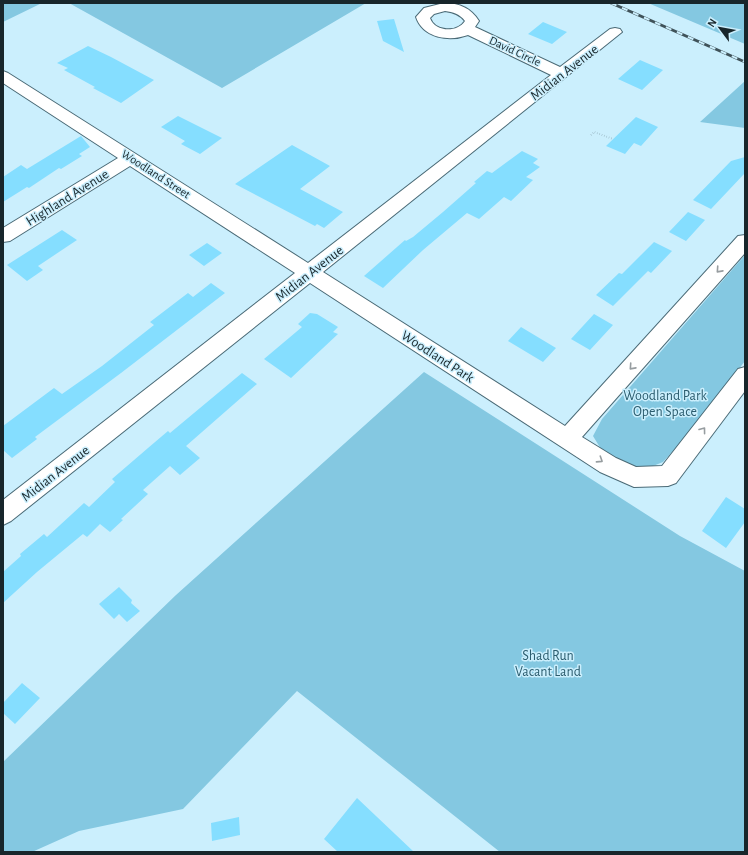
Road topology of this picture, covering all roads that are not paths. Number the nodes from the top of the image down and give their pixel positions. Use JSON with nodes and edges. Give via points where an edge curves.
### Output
{"nodes":[{"id":1,"x":467,"y":29,"type":"dead end"},
{"id":2,"x":615,"y":32,"type":"dead end"},
{"id":3,"x":562,"y":74,"type":"junction"},
{"id":4,"x":3,"y":76,"type":"edge"},
{"id":5,"x":130,"y":158,"type":"junction"},
{"id":6,"x":3,"y":236,"type":"edge"},
{"id":7,"x":745,"y":241,"type":"edge"},
{"id":8,"x":308,"y":273,"type":"junction"},
{"id":9,"x":745,"y":375,"type":"edge"},
{"id":10,"x":567,"y":438,"type":"junction"},
{"id":11,"x":3,"y":514,"type":"edge"}],
"edges":[{"from":1,"to":3,"type":"street","name":"David Circle"},
{"from":2,"to":3,"type":"street","name":"Midian Avenue"},
{"from":3,"to":8,"type":"street","name":"Midian Avenue"},
{"from":4,"to":5,"type":"street","name":"Woodland Street"},
{"from":5,"to":6,"type":"street","name":"Highland Avenue"},
{"from":5,"to":8,"type":"street","name":"Woodland Street"},
{"from":7,"to":10,"type":"street","one_way":true},
{"from":8,"to":10,"type":"street","name":"Woodland Park"},
{"from":8,"to":11,"type":"street","name":"Midian Avenue"},
{"from":10,"to":9,"type":"street","name":"Woodland Park","one_way":true,"via":[[608,465],[634,477],[668,476]]}]}
